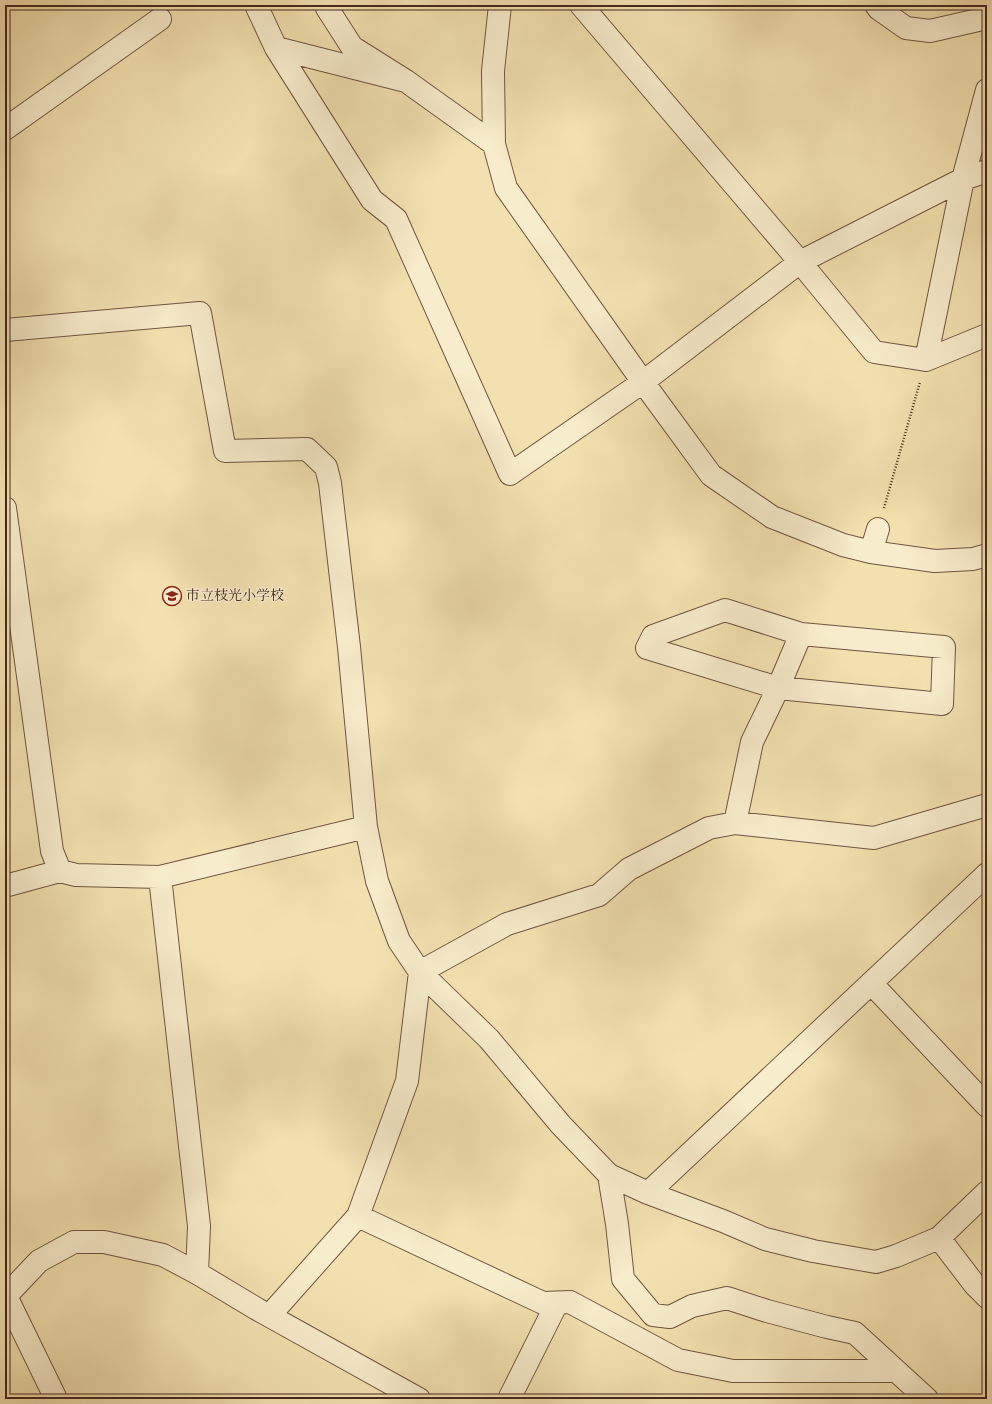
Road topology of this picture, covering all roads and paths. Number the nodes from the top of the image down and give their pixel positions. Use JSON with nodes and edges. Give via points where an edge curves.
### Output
{"nodes":[{"id":1,"x":256,"y":5,"type":"edge"},
{"id":2,"x":326,"y":5,"type":"edge"},
{"id":3,"x":500,"y":5,"type":"edge"},
{"id":4,"x":581,"y":5,"type":"edge"},
{"id":5,"x":876,"y":5,"type":"edge"},
{"id":6,"x":987,"y":18,"type":"edge"},
{"id":7,"x":160,"y":19,"type":"dead end"},
{"id":8,"x":276,"y":48,"type":"junction"},
{"id":9,"x":406,"y":81,"type":"junction"},
{"id":10,"x":987,"y":90,"type":"edge"},
{"id":11,"x":5,"y":129,"type":"edge"},
{"id":12,"x":494,"y":144,"type":"junction"},
{"id":13,"x":987,"y":171,"type":"edge"},
{"id":14,"x":963,"y":179,"type":"junction"},
{"id":15,"x":800,"y":262,"type":"junction"},
{"id":16,"x":5,"y":330,"type":"edge"},
{"id":17,"x":987,"y":335,"type":"edge"},
{"id":18,"x":926,"y":360,"type":"junction"},
{"id":19,"x":643,"y":382,"type":"junction"},
{"id":20,"x":5,"y":508,"type":"edge"},
{"id":21,"x":880,"y":522,"type":"joint"},
{"id":22,"x":7,"y":531,"type":"edge"},
{"id":23,"x":871,"y":552,"type":"junction"},
{"id":24,"x":987,"y":555,"type":"edge"},
{"id":25,"x":800,"y":634,"type":"junction"},
{"id":26,"x":778,"y":688,"type":"junction"},
{"id":27,"x":987,"y":805,"type":"edge"},
{"id":28,"x":735,"y":823,"type":"junction"},
{"id":29,"x":366,"y":827,"type":"junction"},
{"id":30,"x":60,"y":871,"type":"junction"},
{"id":31,"x":987,"y":874,"type":"edge"},
{"id":32,"x":160,"y":877,"type":"junction"},
{"id":33,"x":5,"y":886,"type":"edge"},
{"id":34,"x":420,"y":972,"type":"junction"},
{"id":35,"x":871,"y":983,"type":"junction"},
{"id":36,"x":987,"y":1106,"type":"edge"},
{"id":37,"x":609,"y":1175,"type":"junction"},
{"id":38,"x":987,"y":1192,"type":"edge"},
{"id":39,"x":648,"y":1193,"type":"junction"},
{"id":40,"x":358,"y":1216,"type":"junction"},
{"id":41,"x":939,"y":1238,"type":"junction"},
{"id":42,"x":197,"y":1273,"type":"junction"},
{"id":43,"x":6,"y":1297,"type":"edge"},
{"id":44,"x":987,"y":1297,"type":"edge"},
{"id":45,"x":557,"y":1303,"type":"junction"},
{"id":46,"x":270,"y":1315,"type":"junction"},
{"id":47,"x":896,"y":1371,"type":"junction"},
{"id":48,"x":56,"y":1399,"type":"edge"},
{"id":49,"x":419,"y":1399,"type":"edge"},
{"id":50,"x":509,"y":1399,"type":"edge"},
{"id":51,"x":926,"y":1399,"type":"edge"}],
"edges":[{"from":1,"to":8,"type":"street"},
{"from":2,"to":9,"type":"street","via":[[352,46]]},
{"from":3,"to":12,"type":"street","via":[[493,71]]},
{"from":4,"to":15,"type":"street"},
{"from":5,"to":6,"type":"street","via":[[906,28],[930,31]]},
{"from":7,"to":11,"type":"street"},
{"from":8,"to":9,"type":"street"},
{"from":8,"to":19,"type":"street","via":[[372,200],[396,219],[510,474]]},
{"from":9,"to":12,"type":"street"},
{"from":10,"to":14,"type":"street"},
{"from":12,"to":19,"type":"street","via":[[506,188]]},
{"from":13,"to":14,"type":"street"},
{"from":14,"to":15,"type":"street"},
{"from":14,"to":18,"type":"street"},
{"from":15,"to":18,"type":"street","via":[[874,352]]},
{"from":15,"to":19,"type":"street"},
{"from":16,"to":29,"type":"street","via":[[200,313],[225,451],[307,449],[326,467],[347,631]]},
{"from":17,"to":18,"type":"street"},
{"from":18,"to":21,"type":"path"},
{"from":19,"to":23,"type":"street","via":[[711,475],[772,517],[843,545]]},
{"from":20,"to":22,"type":"street"},
{"from":21,"to":23,"type":"street"},
{"from":22,"to":30,"type":"street","via":[[52,851]]},
{"from":23,"to":24,"type":"street","via":[[935,561],[972,559]]},
{"from":25,"to":26,"type":"street"},
{"from":25,"to":26,"type":"street","via":[[725,610],[653,636],[647,648]]},
{"from":25,"to":26,"type":"street","via":[[944,647],[942,704]]},
{"from":26,"to":28,"type":"street","via":[[752,742]]},
{"from":27,"to":28,"type":"street","via":[[874,838]]},
{"from":28,"to":34,"type":"street","via":[[709,828],[629,869],[598,895],[507,924]]},
{"from":29,"to":32,"type":"street"},
{"from":29,"to":34,"type":"street","via":[[377,881],[396,934]]},
{"from":30,"to":32,"type":"street","via":[[76,875]]},
{"from":30,"to":33,"type":"street"},
{"from":31,"to":35,"type":"street"},
{"from":32,"to":42,"type":"street","via":[[200,1226]]},
{"from":34,"to":37,"type":"street","via":[[489,1039],[561,1125]]},
{"from":34,"to":40,"type":"street","via":[[407,1081]]},
{"from":35,"to":36,"type":"street"},
{"from":35,"to":39,"type":"street"},
{"from":37,"to":39,"type":"street"},
{"from":37,"to":47,"type":"street","via":[[623,1279],[653,1315],[670,1317],[692,1306],[727,1298],[855,1333]]},
{"from":38,"to":41,"type":"street"},
{"from":39,"to":41,"type":"street","via":[[765,1239],[813,1251],[876,1262]]},
{"from":40,"to":45,"type":"street","via":[[543,1303]]},
{"from":40,"to":46,"type":"street"},
{"from":41,"to":44,"type":"street"},
{"from":42,"to":43,"type":"street","via":[[163,1255],[104,1242],[74,1242],[39,1261]]},
{"from":42,"to":46,"type":"street"},
{"from":43,"to":48,"type":"street"},
{"from":45,"to":47,"type":"street","via":[[570,1302],[678,1360],[733,1371]]},
{"from":45,"to":50,"type":"street"},
{"from":46,"to":49,"type":"street"},
{"from":47,"to":51,"type":"street"}]}
